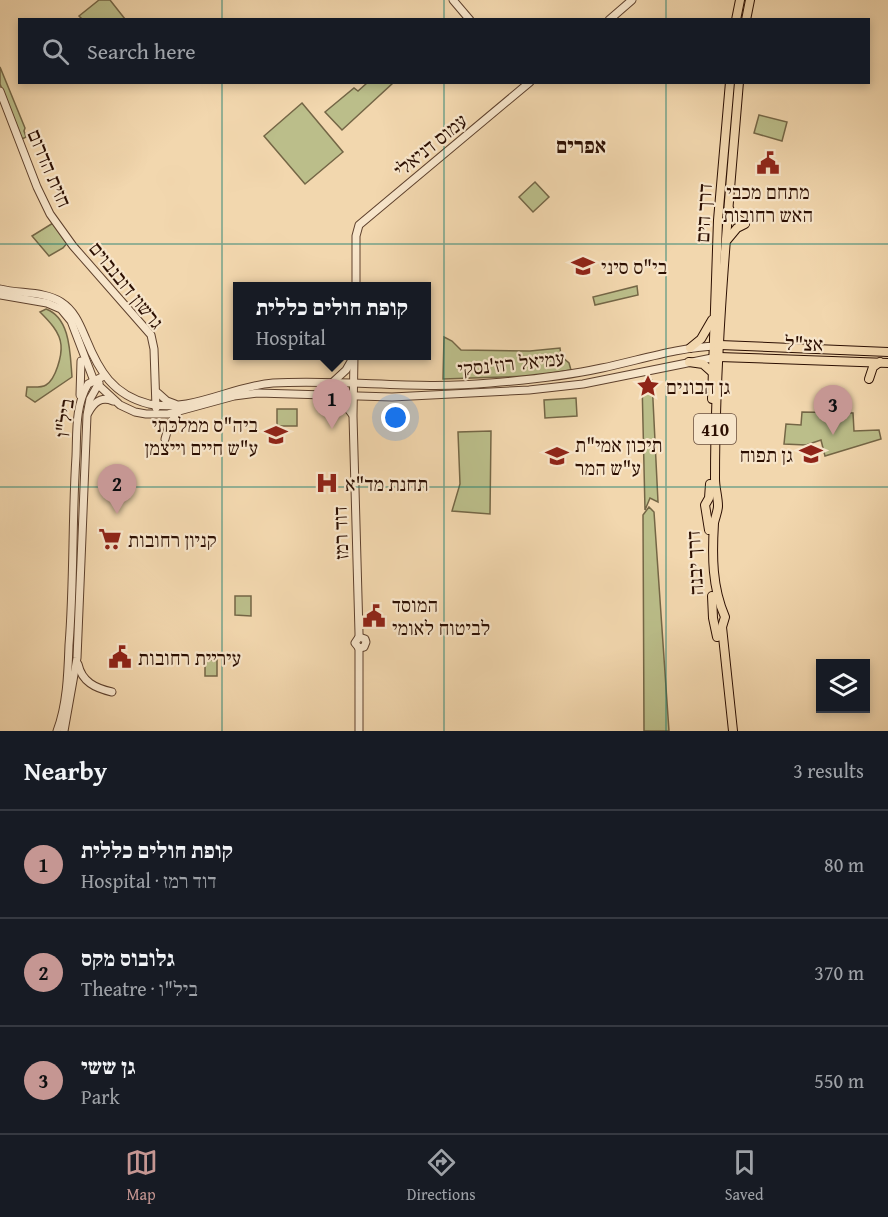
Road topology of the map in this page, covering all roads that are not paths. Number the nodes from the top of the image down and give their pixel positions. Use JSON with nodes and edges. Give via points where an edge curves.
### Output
{"nodes":[{"id":1,"x":453,"y":0,"type":"edge"},
{"id":2,"x":632,"y":0,"type":"edge"},
{"id":3,"x":740,"y":0,"type":"edge"},
{"id":4,"x":750,"y":0,"type":"edge"},
{"id":5,"x":468,"y":18,"type":"edge"},
{"id":6,"x":611,"y":18,"type":"edge"},
{"id":7,"x":736,"y":18,"type":"edge"},
{"id":8,"x":746,"y":18,"type":"edge"},
{"id":9,"x":526,"y":84,"type":"edge"},
{"id":10,"x":730,"y":84,"type":"edge"},
{"id":11,"x":739,"y":84,"type":"edge"},
{"id":12,"x":0,"y":91,"type":"edge"},
{"id":13,"x":729,"y":208,"type":"junction"},
{"id":14,"x":57,"y":224,"type":"joint"},
{"id":15,"x":727,"y":241,"type":"junction"},
{"id":16,"x":356,"y":282,"type":"edge"},
{"id":17,"x":0,"y":289,"type":"edge"},
{"id":18,"x":0,"y":295,"type":"edge"},
{"id":19,"x":714,"y":317,"type":"junction"},
{"id":20,"x":720,"y":327,"type":"junction"},
{"id":21,"x":738,"y":345,"type":"junction"},
{"id":22,"x":717,"y":346,"type":"junction"},
{"id":23,"x":690,"y":348,"type":"junction"},
{"id":24,"x":80,"y":349,"type":"junction"},
{"id":25,"x":888,"y":352,"type":"edge"},
{"id":26,"x":716,"y":358,"type":"junction"},
{"id":27,"x":352,"y":360,"type":"edge"},
{"id":28,"x":354,"y":360,"type":"edge"},
{"id":29,"x":688,"y":362,"type":"junction"},
{"id":30,"x":884,"y":362,"type":"edge"},
{"id":31,"x":712,"y":372,"type":"junction"},
{"id":32,"x":104,"y":376,"type":"junction"},
{"id":33,"x":868,"y":379,"type":"dead end"},
{"id":34,"x":333,"y":382,"type":"junction"},
{"id":35,"x":95,"y":383,"type":"junction"},
{"id":36,"x":353,"y":383,"type":"junction"},
{"id":37,"x":156,"y":391,"type":"junction"},
{"id":38,"x":329,"y":396,"type":"junction"},
{"id":39,"x":353,"y":396,"type":"junction"},
{"id":40,"x":141,"y":401,"type":"junction"},
{"id":41,"x":115,"y":402,"type":"junction"},
{"id":42,"x":80,"y":404,"type":"junction"},
{"id":43,"x":158,"y":405,"type":"junction"},
{"id":44,"x":181,"y":408,"type":"junction"},
{"id":45,"x":87,"y":415,"type":"junction"},
{"id":46,"x":161,"y":415,"type":"junction"},
{"id":47,"x":353,"y":416,"type":"junction"},
{"id":48,"x":165,"y":439,"type":"dead end"},
{"id":49,"x":712,"y":506,"type":"junction"},
{"id":50,"x":77,"y":658,"type":"junction"},
{"id":51,"x":112,"y":692,"type":"dead end"},
{"id":52,"x":60,"y":729,"type":"edge"},
{"id":53,"x":359,"y":731,"type":"edge"},
{"id":54,"x":731,"y":731,"type":"edge"}],
"edges":[{"from":1,"to":5,"type":"street"},
{"from":2,"to":6,"type":"street"},
{"from":3,"to":7,"type":"main road"},
{"from":4,"to":8,"type":"main road"},
{"from":9,"to":16,"type":"street","name":"עמוס דניאלי","via":[[364,219],[356,236]]},
{"from":10,"to":19,"type":"main road","name":"דרך הים","number":"410"},
{"from":11,"to":13,"type":"main road","name":"דרך הים","number":"410"},
{"from":12,"to":14,"type":"street","name":"חזית הדרום","via":[[37,187]]},
{"from":13,"to":15,"type":"main road","name":"דרך הים","number":"410"},
{"from":13,"to":15,"type":"main road","via":[[745,224]]},
{"from":14,"to":37,"type":"street","name":"גרשון דובנבוים","via":[[149,332]]},
{"from":15,"to":20,"type":"main road","name":"דרך הים","number":"410"},
{"from":17,"to":32,"type":"street","via":[[49,297],[67,306],[78,320]]},
{"from":18,"to":24,"type":"street","via":[[61,309],[71,321]]},
{"from":19,"to":22,"type":"main road","name":"דרך הים","number":"410"},
{"from":19,"to":23,"type":"main road"},
{"from":20,"to":21,"type":"main road"},
{"from":20,"to":22,"type":"main road","name":"דרך הים","number":"410"},
{"from":21,"to":22,"type":"main road","name":"אצ\"ל"},
{"from":21,"to":25,"type":"main road","name":"אצ\"ל"},
{"from":22,"to":23,"type":"street","name":"עמיאל רוז'נסקי"},
{"from":22,"to":26,"type":"main road","name":"דרך יבנה","number":"410"},
{"from":23,"to":36,"type":"street","name":"עמיאל רוז'נסקי","via":[[572,374],[491,383],[422,387]]},
{"from":24,"to":35,"type":"street"},
{"from":24,"to":42,"type":"street"},
{"from":26,"to":29,"type":"street","name":"עמיאל רוז'נסקי"},
{"from":26,"to":30,"type":"main road","name":"אצ\"ל"},
{"from":26,"to":31,"type":"main road","name":"דרך יבנה","number":"410"},
{"from":26,"to":49,"type":"main road","name":"דרך יבנה","number":"410"},
{"from":27,"to":34,"type":"street"},
{"from":28,"to":36,"type":"street","name":"דוד רמז"},
{"from":29,"to":31,"type":"main road","via":[[703,364]]},
{"from":29,"to":39,"type":"street","name":"עמיאל רוז'נסקי","via":[[588,383],[529,390]]},
{"from":30,"to":33,"type":"main road","via":[[873,367]]},
{"from":31,"to":49,"type":"main road","name":"דרך יבנה","number":"410"},
{"from":32,"to":35,"type":"street","name":"ביל\"ו"},
{"from":32,"to":40,"type":"street","name":"עמיאל רוז'נסקי","via":[[123,393]]},
{"from":34,"to":36,"type":"street","name":"עמיאל רוז'נסקי"},
{"from":34,"to":44,"type":"street","name":"עמיאל רוז'נסקי","via":[[259,385]]},
{"from":35,"to":41,"type":"street"},
{"from":35,"to":42,"type":"street","name":"ביל\"ו","via":[[88,384]]},
{"from":35,"to":45,"type":"street","name":"ביל\"ו"},
{"from":36,"to":39,"type":"street","name":"דוד רמז"},
{"from":37,"to":40,"type":"street"},
{"from":37,"to":43,"type":"street","name":"גרשון דובנבוים"},
{"from":37,"to":44,"type":"street"},
{"from":38,"to":39,"type":"street","name":"עמיאל רוז'נסקי"},
{"from":38,"to":44,"type":"street","name":"עמיאל רוז'נסקי","via":[[258,393]]},
{"from":38,"to":47,"type":"street","via":[[345,405]]},
{"from":39,"to":47,"type":"street","name":"דוד רמז"},
{"from":40,"to":43,"type":"street","name":"עמיאל רוז'נסקי"},
{"from":41,"to":45,"type":"street","via":[[99,400]]},
{"from":41,"to":46,"type":"street","via":[[135,412]]},
{"from":42,"to":52,"type":"street","name":"ביל\"ו","via":[[69,658]]},
{"from":43,"to":44,"type":"street","name":"עמיאל רוז'נסקי"},
{"from":43,"to":46,"type":"street","name":"גרשון דובנבוים"},
{"from":44,"to":46,"type":"street","name":"עמיאל רוז'נסקי"},
{"from":44,"to":48,"type":"street"},
{"from":45,"to":50,"type":"street","name":"ביל\"ו"},
{"from":47,"to":53,"type":"street","name":"דוד רמז","via":[[359,637],[366,642],[360,648]]},
{"from":49,"to":54,"type":"main road","name":"דרך יבנה","number":"410","via":[[713,566]]},
{"from":50,"to":51,"type":"street","via":[[85,680]]},
{"from":50,"to":52,"type":"street","name":"ביל\"ו"}]}
